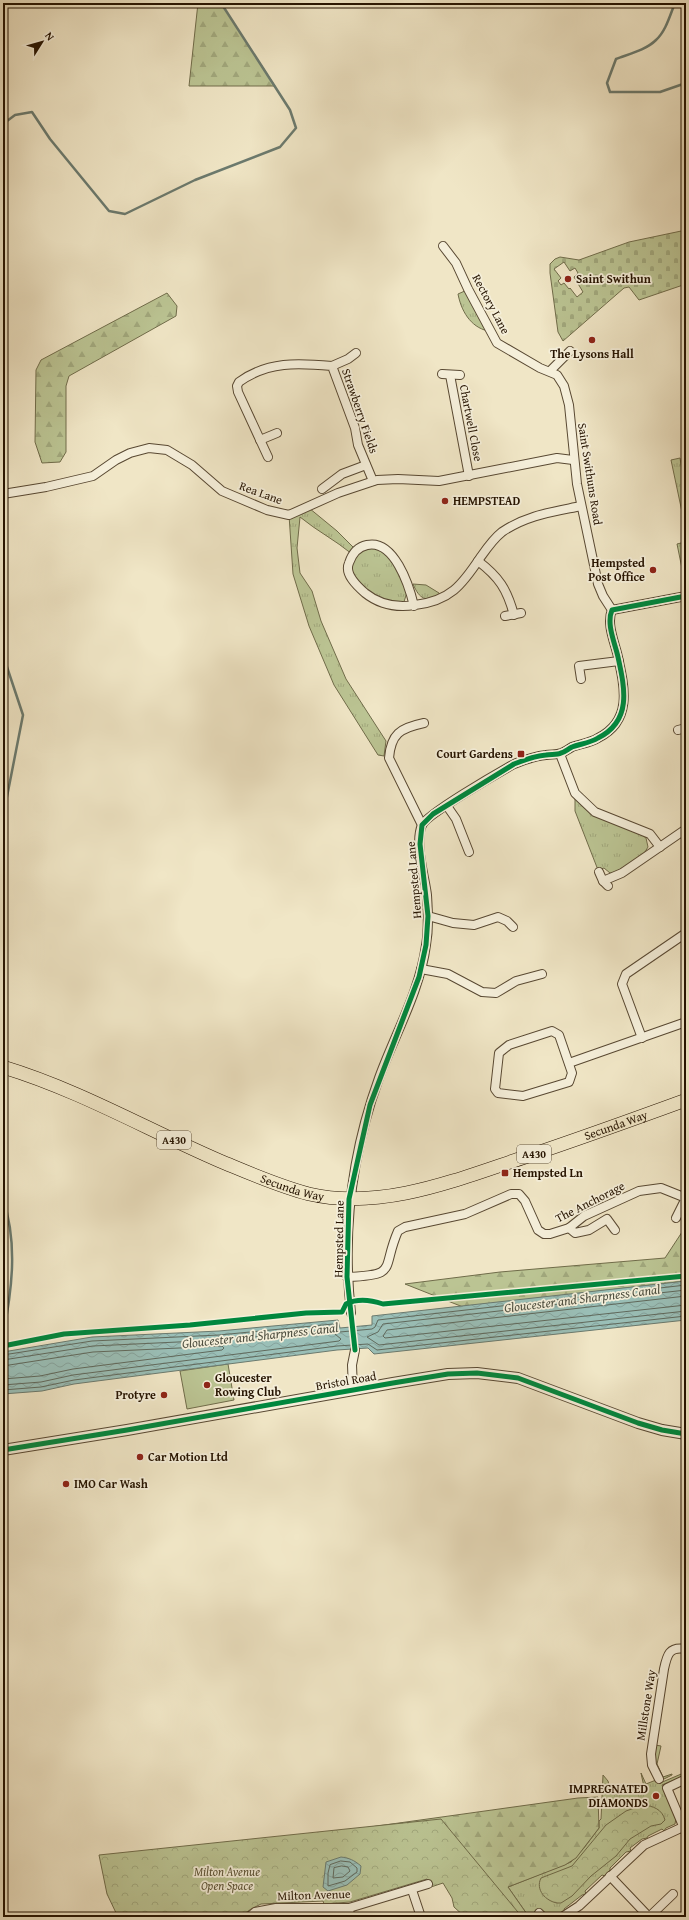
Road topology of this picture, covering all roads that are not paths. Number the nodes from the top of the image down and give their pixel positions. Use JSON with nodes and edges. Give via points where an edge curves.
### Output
{"nodes":[{"id":1,"x":443,"y":246,"type":"dead end"},
{"id":2,"x":570,"y":351,"type":"dead end"},
{"id":3,"x":356,"y":352,"type":"dead end"},
{"id":4,"x":332,"y":366,"type":"junction"},
{"id":5,"x":550,"y":371,"type":"junction"},
{"id":6,"x":460,"y":375,"type":"dead end"},
{"id":7,"x":277,"y":434,"type":"dead end"},
{"id":8,"x":260,"y":440,"type":"junction"},
{"id":9,"x":268,"y":457,"type":"dead end"},
{"id":10,"x":574,"y":460,"type":"junction"},
{"id":11,"x":366,"y":465,"type":"junction"},
{"id":12,"x":469,"y":476,"type":"junction"},
{"id":13,"x":373,"y":481,"type":"junction"},
{"id":14,"x":322,"y":489,"type":"dead end"},
{"id":15,"x":3,"y":494,"type":"edge"},
{"id":16,"x":581,"y":506,"type":"junction"},
{"id":17,"x":478,"y":561,"type":"junction"},
{"id":18,"x":686,"y":596,"type":"edge"},
{"id":19,"x":414,"y":606,"type":"junction"},
{"id":20,"x":612,"y":610,"type":"junction"},
{"id":21,"x":513,"y":615,"type":"dead end"},
{"id":22,"x":619,"y":661,"type":"junction"},
{"id":23,"x":582,"y":679,"type":"dead end"},
{"id":24,"x":424,"y":723,"type":"dead end"},
{"id":25,"x":686,"y":728,"type":"edge"},
{"id":26,"x":678,"y":730,"type":"dead end"},
{"id":27,"x":560,"y":754,"type":"junction"},
{"id":28,"x":447,"y":806,"type":"junction"},
{"id":29,"x":422,"y":825,"type":"junction"},
{"id":30,"x":686,"y":829,"type":"edge"},
{"id":31,"x":660,"y":846,"type":"junction"},
{"id":32,"x":469,"y":852,"type":"dead end"},
{"id":33,"x":599,"y":872,"type":"dead end"},
{"id":34,"x":428,"y":916,"type":"junction"},
{"id":35,"x":513,"y":927,"type":"dead end"},
{"id":36,"x":686,"y":933,"type":"edge"},
{"id":37,"x":421,"y":970,"type":"junction"},
{"id":38,"x":542,"y":974,"type":"dead end"},
{"id":39,"x":686,"y":1022,"type":"edge"},
{"id":40,"x":642,"y":1038,"type":"junction"},
{"id":41,"x":569,"y":1063,"type":"junction"},
{"id":42,"x":3,"y":1067,"type":"edge"},
{"id":43,"x":686,"y":1100,"type":"edge"},
{"id":44,"x":686,"y":1198,"type":"edge"},
{"id":45,"x":349,"y":1199,"type":"junction"},
{"id":46,"x":676,"y":1218,"type":"dead end"},
{"id":47,"x":569,"y":1228,"type":"junction"},
{"id":48,"x":615,"y":1230,"type":"dead end"},
{"id":49,"x":347,"y":1277,"type":"junction"},
{"id":50,"x":351,"y":1313,"type":"dead end"},
{"id":51,"x":355,"y":1350,"type":"dead end"},
{"id":52,"x":353,"y":1390,"type":"junction"},
{"id":53,"x":686,"y":1434,"type":"edge"},
{"id":54,"x":3,"y":1450,"type":"edge"},
{"id":55,"x":686,"y":1649,"type":"edge"},
{"id":56,"x":658,"y":1779,"type":"dead end"},
{"id":57,"x":686,"y":1779,"type":"edge"},
{"id":58,"x":685,"y":1830,"type":"edge"},
{"id":59,"x":610,"y":1876,"type":"junction"},
{"id":60,"x":428,"y":1884,"type":"dead end"},
{"id":61,"x":412,"y":1890,"type":"junction"},
{"id":62,"x":673,"y":1894,"type":"dead end"},
{"id":63,"x":349,"y":1908,"type":"junction"},
{"id":64,"x":248,"y":1917,"type":"edge"},
{"id":65,"x":350,"y":1917,"type":"edge"},
{"id":66,"x":421,"y":1917,"type":"edge"},
{"id":67,"x":562,"y":1917,"type":"edge"},
{"id":68,"x":649,"y":1917,"type":"edge"}],
"edges":[{"from":1,"to":5,"type":"street","name":"Rectory Lane","via":[[456,263],[497,342],[540,368]]},
{"from":2,"to":5,"type":"street"},
{"from":3,"to":4,"type":"street","name":"Strawberry Fields","via":[[348,359]]},
{"from":4,"to":8,"type":"street","name":"Strawberry Fields","via":[[279,364],[265,368],[239,382],[238,392]]},
{"from":4,"to":11,"type":"street","name":"Strawberry Fields"},
{"from":5,"to":10,"type":"street","name":"Saint Swithuns Road","via":[[557,375],[564,386],[569,405]]},
{"from":6,"to":12,"type":"street","name":"Chartwell Close","via":[[446,374]]},
{"from":7,"to":8,"type":"street"},
{"from":8,"to":9,"type":"street","name":"Strawberry Fields"},
{"from":10,"to":12,"type":"street","name":"Rea Lane","via":[[557,458]]},
{"from":10,"to":16,"type":"street","name":"Saint Swithuns Road"},
{"from":11,"to":13,"type":"street","name":"Strawberry Fields"},
{"from":11,"to":14,"type":"street","name":"Strawberry Fields","via":[[342,474]]},
{"from":12,"to":13,"type":"street","name":"Rea Lane","via":[[439,481]]},
{"from":13,"to":15,"type":"street","name":"Rea Lane","via":[[338,492],[289,515],[267,510],[222,491],[192,465],[167,450],[149,448],[116,460],[93,476]]},
{"from":16,"to":17,"type":"street","via":[[530,517],[516,523],[489,544]]},
{"from":16,"to":20,"type":"street","name":"Saint Swithuns Road","via":[[598,584]]},
{"from":17,"to":19,"type":"street","via":[[458,587],[446,596],[432,603]]},
{"from":17,"to":21,"type":"street","via":[[503,585],[510,599]]},
{"from":18,"to":20,"type":"street"},
{"from":19,"to":19,"type":"street","via":[[402,608],[388,605],[374,600],[360,589],[350,578],[348,565],[353,554],[361,546],[374,543],[385,548],[409,586]]},
{"from":20,"to":22,"type":"street","name":"Hempsted Lane","via":[[610,624]]},
{"from":22,"to":23,"type":"street","via":[[579,666]]},
{"from":22,"to":27,"type":"street","name":"Hempsted Lane","via":[[624,708],[618,722],[597,739]]},
{"from":24,"to":29,"type":"street","name":"Hempsted Lane","via":[[398,732],[394,736],[389,758]]},
{"from":25,"to":26,"type":"street"},
{"from":27,"to":28,"type":"street","name":"Hempsted Lane","via":[[547,754],[520,762]]},
{"from":27,"to":31,"type":"street","via":[[575,793],[595,812],[650,834]]},
{"from":28,"to":29,"type":"street","name":"Hempsted Lane"},
{"from":28,"to":32,"type":"street","via":[[456,819]]},
{"from":29,"to":34,"type":"street","name":"Hempsted Lane","via":[[420,844]]},
{"from":30,"to":31,"type":"street"},
{"from":31,"to":33,"type":"street","via":[[606,883]]},
{"from":34,"to":35,"type":"street","via":[[453,923],[474,925],[498,917]]},
{"from":34,"to":37,"type":"street","name":"Hempsted Lane"},
{"from":36,"to":40,"type":"street","via":[[623,978],[622,984]]},
{"from":37,"to":38,"type":"street","via":[[448,974],[482,992],[496,993],[516,980]]},
{"from":37,"to":45,"type":"street","name":"Hempsted Lane","via":[[370,1105]]},
{"from":39,"to":40,"type":"street"},
{"from":40,"to":41,"type":"street"},
{"from":41,"to":41,"type":"street","via":[[572,1073],[569,1082],[523,1096],[498,1093],[495,1089],[499,1053],[509,1045],[552,1031],[559,1035]]},
{"from":42,"to":45,"type":"main road","name":"Secunda Way","number":"A430","via":[[70,1091],[185,1146],[262,1179],[309,1194]]},
{"from":43,"to":45,"type":"main road","name":"Secunda Way","number":"A430","via":[[442,1185],[379,1198]]},
{"from":44,"to":46,"type":"street","name":"The Anchorage"},
{"from":44,"to":47,"type":"street","name":"The Anchorage","via":[[661,1188],[639,1191],[584,1216]]},
{"from":45,"to":49,"type":"street","name":"Hempsted Lane"},
{"from":47,"to":48,"type":"street","via":[[575,1233],[589,1230],[607,1219]]},
{"from":47,"to":49,"type":"street","name":"The Anchorage","via":[[544,1234],[538,1230],[519,1194],[511,1194],[466,1214],[405,1227],[398,1231],[388,1266],[381,1274]]},
{"from":49,"to":50,"type":"street","name":"Hempsted Lane"},
{"from":51,"to":52,"type":"street","via":[[352,1365]]},
{"from":52,"to":53,"type":"street","name":"Bristol Road","via":[[448,1374],[498,1374],[548,1388],[662,1430]]},
{"from":52,"to":54,"type":"street","name":"Bristol Road"},
{"from":55,"to":56,"type":"street","name":"Millstone Way","via":[[671,1650],[664,1669],[651,1754],[652,1765]]},
{"from":57,"to":58,"type":"street","via":[[667,1788]]},
{"from":58,"to":59,"type":"street","via":[[644,1845]]},
{"from":59,"to":67,"type":"street","via":[[578,1906]]},
{"from":59,"to":68,"type":"street"},
{"from":60,"to":61,"type":"street","name":"Milton Avenue"},
{"from":61,"to":63,"type":"street","name":"Milton Avenue"},
{"from":61,"to":66,"type":"street"},
{"from":62,"to":68,"type":"street"},
{"from":63,"to":64,"type":"street","name":"Milton Avenue","via":[[276,1908],[255,1912]]},
{"from":63,"to":65,"type":"street"}]}
